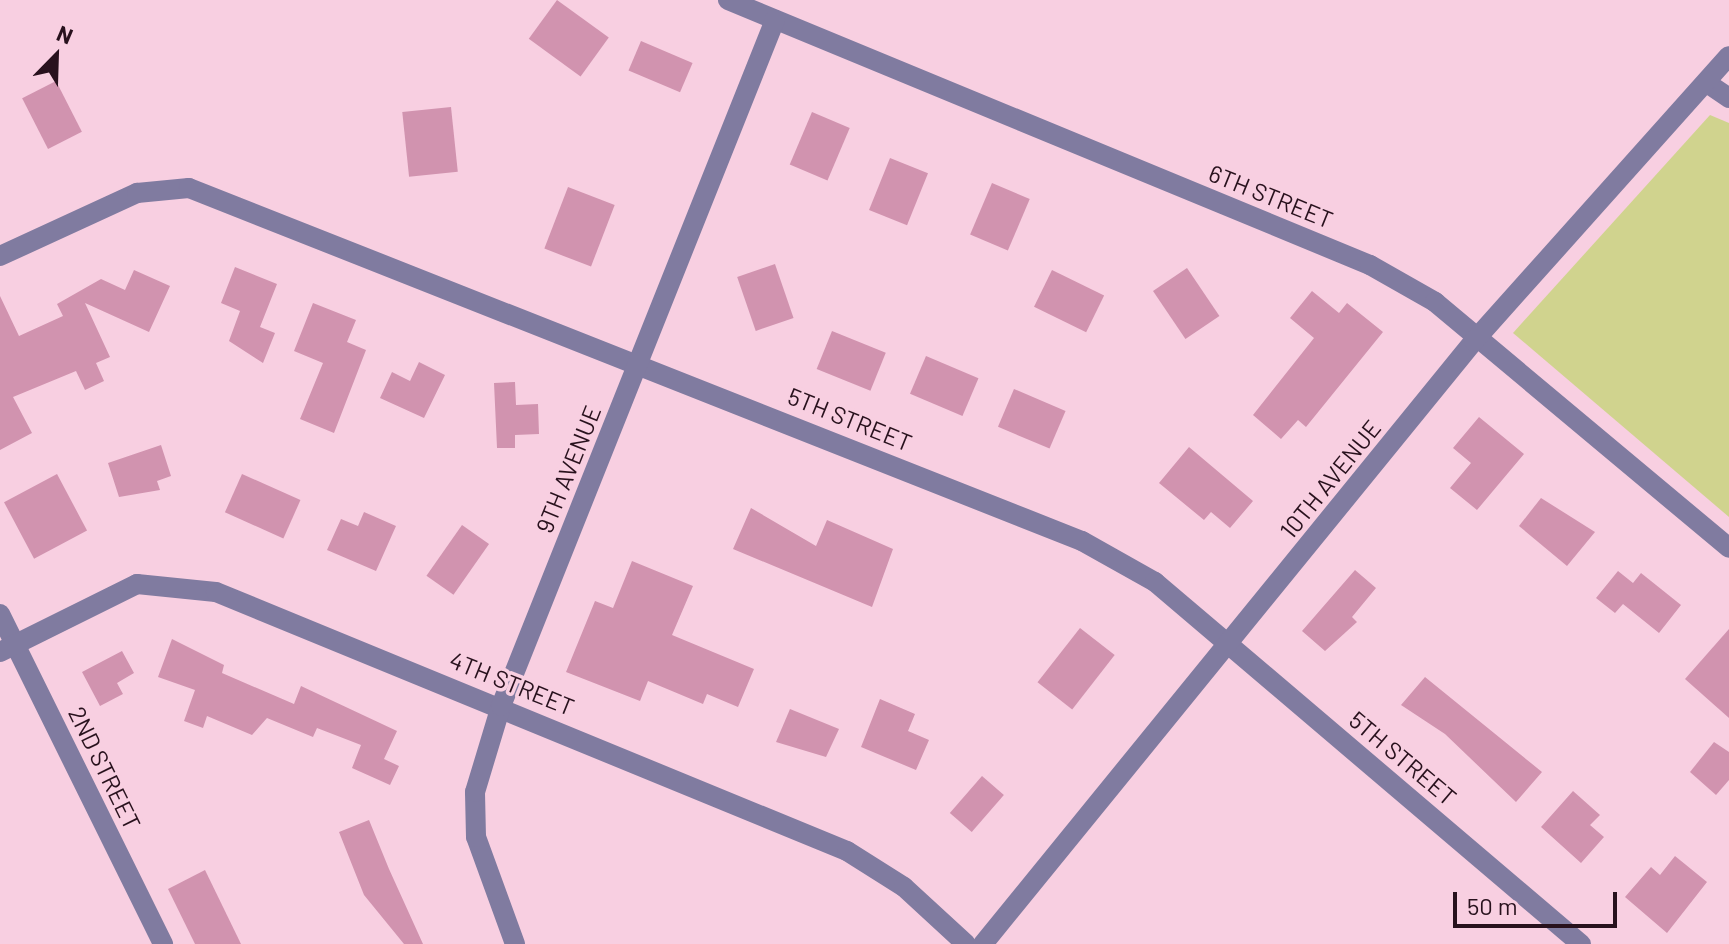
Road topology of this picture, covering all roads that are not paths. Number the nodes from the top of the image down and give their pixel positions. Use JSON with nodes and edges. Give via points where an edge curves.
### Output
{"nodes":[{"id":1,"x":728,"y":0,"type":"edge"},
{"id":2,"x":775,"y":20,"type":"junction"},
{"id":3,"x":1729,"y":56,"type":"edge"},
{"id":4,"x":1707,"y":83,"type":"junction"},
{"id":5,"x":1729,"y":98,"type":"edge"},
{"id":6,"x":0,"y":256,"type":"edge"},
{"id":7,"x":1474,"y":341,"type":"junction"},
{"id":8,"x":639,"y":362,"type":"junction"},
{"id":9,"x":1729,"y":548,"type":"edge"},
{"id":10,"x":0,"y":614,"type":"edge"},
{"id":11,"x":1229,"y":644,"type":"junction"},
{"id":12,"x":8,"y":648,"type":"edge"},
{"id":13,"x":501,"y":706,"type":"junction"},
{"id":14,"x":163,"y":944,"type":"edge"},
{"id":15,"x":515,"y":944,"type":"edge"},
{"id":16,"x":966,"y":944,"type":"edge"},
{"id":17,"x":983,"y":944,"type":"edge"},
{"id":18,"x":1581,"y":944,"type":"edge"}],
"edges":[{"from":1,"to":2,"type":"street","name":"6TH STREET"},
{"from":2,"to":7,"type":"street","name":"6TH STREET","via":[[1370,265],[1435,302]]},
{"from":2,"to":8,"type":"street","name":"9TH AVENUE"},
{"from":3,"to":4,"type":"street","name":"10TH AVENUE"},
{"from":4,"to":5,"type":"street"},
{"from":4,"to":7,"type":"street","name":"10TH AVENUE"},
{"from":6,"to":8,"type":"street","name":"5TH STREET","via":[[137,193],[189,188]]},
{"from":7,"to":9,"type":"street","name":"6TH STREET"},
{"from":7,"to":11,"type":"street","name":"10TH AVENUE"},
{"from":8,"to":11,"type":"street","name":"5TH STREET","via":[[1082,541],[1155,582]]},
{"from":8,"to":13,"type":"street","name":"9TH AVENUE"},
{"from":10,"to":12,"type":"street","name":"2ND STREET"},
{"from":11,"to":17,"type":"street","name":"10TH AVENUE"},
{"from":11,"to":18,"type":"street","name":"5TH STREET"},
{"from":12,"to":13,"type":"street","name":"4TH STREET","via":[[115,591],[186,584]]},
{"from":12,"to":14,"type":"street","name":"2ND STREET"},
{"from":13,"to":15,"type":"street","name":"9TH AVENUE","via":[[475,792],[476,837]]},
{"from":13,"to":16,"type":"street","name":"4TH STREET","via":[[847,851],[904,887]]}]}
